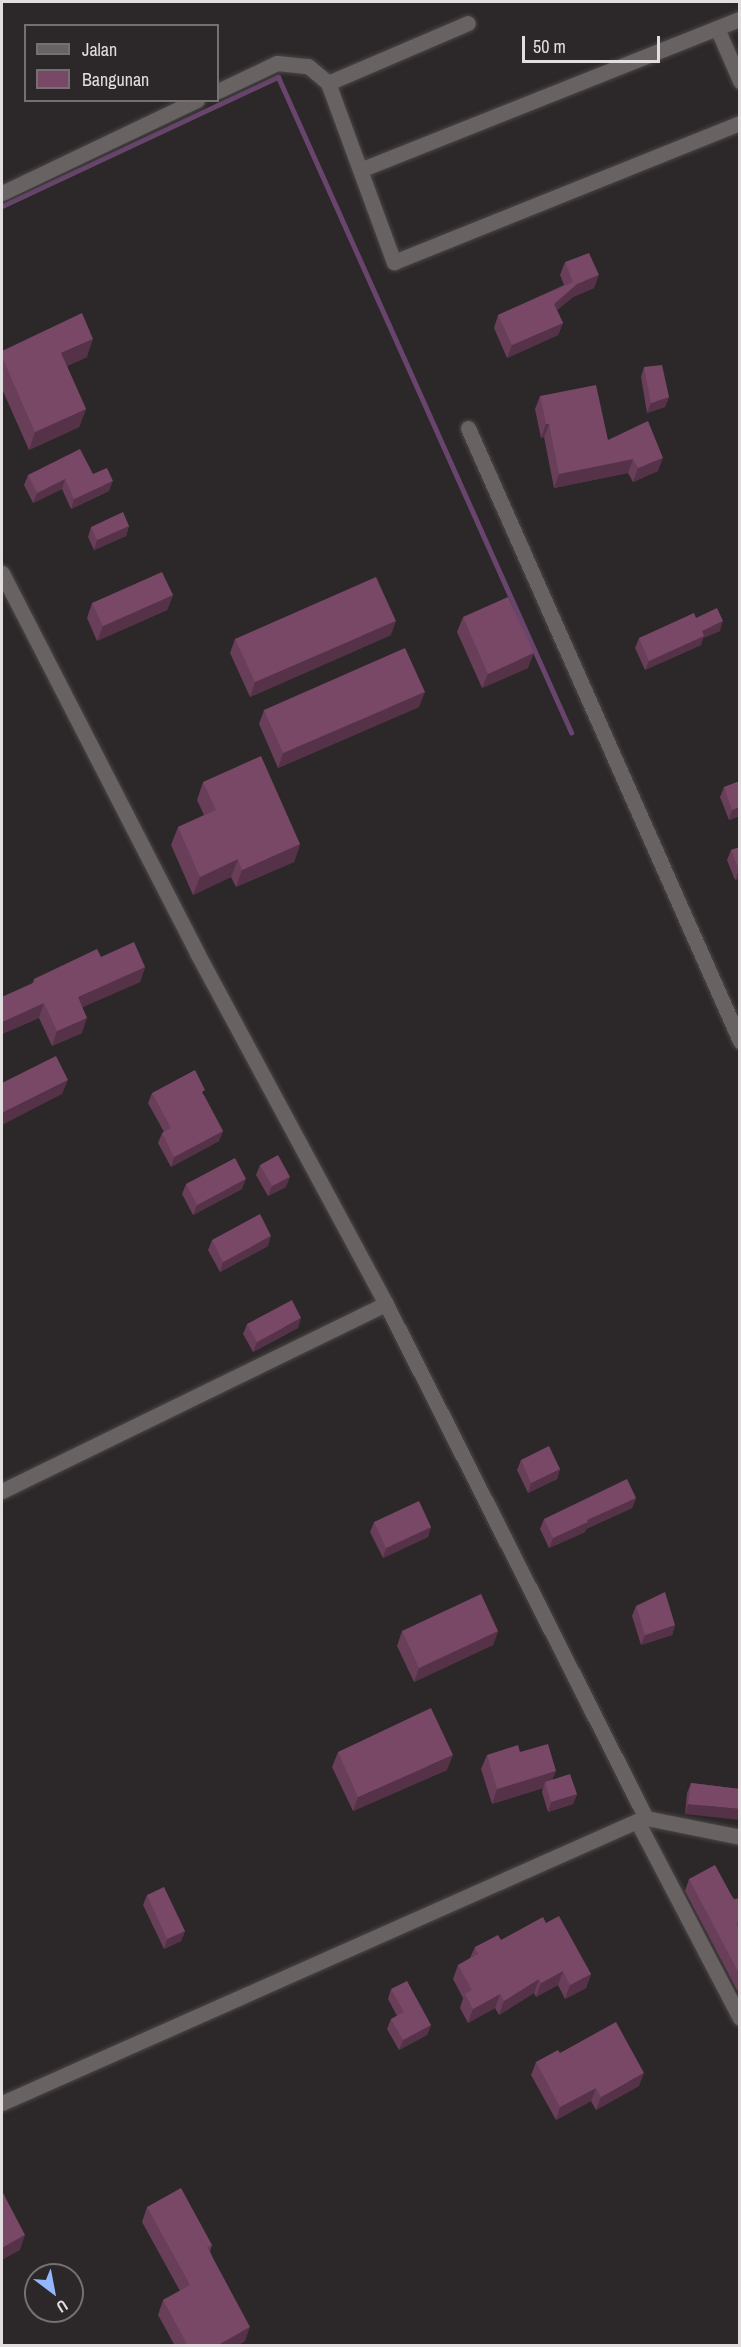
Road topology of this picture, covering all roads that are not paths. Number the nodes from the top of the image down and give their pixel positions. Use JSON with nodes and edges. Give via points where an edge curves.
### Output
{"nodes":[{"id":1,"x":740,"y":19,"type":"edge"},
{"id":2,"x":468,"y":23,"type":"dead end"},
{"id":3,"x":717,"y":28,"type":"junction"},
{"id":4,"x":740,"y":81,"type":"edge"},
{"id":5,"x":328,"y":83,"type":"junction"},
{"id":6,"x":219,"y":91,"type":"edge"},
{"id":7,"x":193,"y":102,"type":"edge"},
{"id":8,"x":740,"y":123,"type":"edge"},
{"id":9,"x":360,"y":170,"type":"junction"},
{"id":10,"x":2,"y":193,"type":"edge"},
{"id":11,"x":468,"y":428,"type":"dead end"},
{"id":12,"x":2,"y":573,"type":"edge"},
{"id":13,"x":740,"y":1041,"type":"edge"},
{"id":14,"x":386,"y":1304,"type":"junction"},
{"id":15,"x":2,"y":1491,"type":"edge"},
{"id":16,"x":641,"y":1819,"type":"junction"},
{"id":17,"x":740,"y":1837,"type":"edge"},
{"id":18,"x":740,"y":2018,"type":"edge"},
{"id":19,"x":2,"y":2103,"type":"edge"}],
"edges":[{"from":1,"to":3,"type":"street"},
{"from":2,"to":5,"type":"street"},
{"from":3,"to":4,"type":"street"},
{"from":3,"to":9,"type":"street"},
{"from":5,"to":6,"type":"street","via":[[308,66],[277,63]]},
{"from":5,"to":9,"type":"street"},
{"from":7,"to":10,"type":"street"},
{"from":8,"to":9,"type":"street","via":[[394,262]]},
{"from":11,"to":13,"type":"street"},
{"from":12,"to":14,"type":"street","via":[[197,952]]},
{"from":14,"to":15,"type":"street"},
{"from":14,"to":16,"type":"street"},
{"from":16,"to":17,"type":"street"},
{"from":16,"to":18,"type":"street"},
{"from":16,"to":19,"type":"street"}]}
